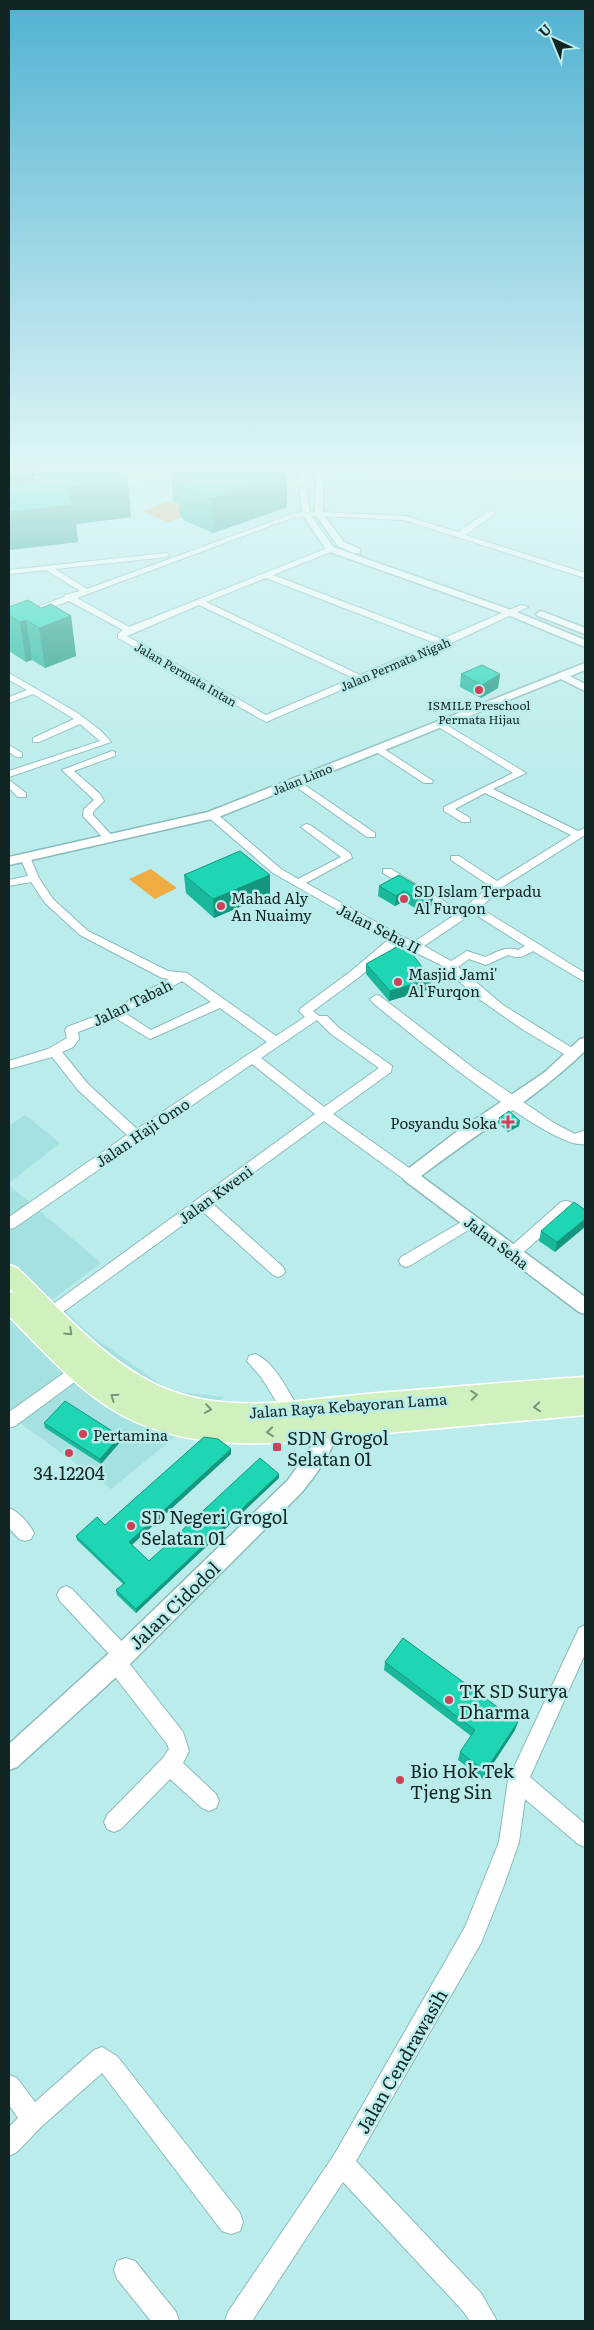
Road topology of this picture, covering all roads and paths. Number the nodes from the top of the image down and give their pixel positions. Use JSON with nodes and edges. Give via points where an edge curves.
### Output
{"nodes":[{"id":1,"x":59,"y":575,"type":"edge"},
{"id":2,"x":129,"y":575,"type":"edge"},
{"id":3,"x":267,"y":575,"type":"joint"},
{"id":4,"x":403,"y":575,"type":"edge"},
{"id":5,"x":427,"y":575,"type":"edge"},
{"id":6,"x":85,"y":591,"type":"junction"},
{"id":7,"x":68,"y":598,"type":"junction"},
{"id":8,"x":200,"y":602,"type":"junction"},
{"id":9,"x":524,"y":607,"type":"junction"},
{"id":10,"x":511,"y":613,"type":"junction"},
{"id":11,"x":9,"y":621,"type":"edge"},
{"id":12,"x":130,"y":630,"type":"junction"},
{"id":13,"x":585,"y":631,"type":"edge"},
{"id":14,"x":444,"y":643,"type":"junction"},
{"id":15,"x":585,"y":644,"type":"edge"},
{"id":16,"x":585,"y":666,"type":"edge"},
{"id":17,"x":9,"y":676,"type":"edge"},
{"id":18,"x":563,"y":676,"type":"junction"},
{"id":19,"x":360,"y":678,"type":"junction"},
{"id":20,"x":585,"y":688,"type":"edge"},
{"id":21,"x":32,"y":691,"type":"junction"},
{"id":22,"x":9,"y":700,"type":"edge"},
{"id":23,"x":266,"y":719,"type":"joint"},
{"id":24,"x":80,"y":720,"type":"junction"},
{"id":25,"x":440,"y":724,"type":"junction"},
{"id":26,"x":36,"y":740,"type":"dead end"},
{"id":27,"x":9,"y":748,"type":"edge"},
{"id":28,"x":378,"y":749,"type":"junction"},
{"id":29,"x":112,"y":754,"type":"dead end"},
{"id":30,"x":19,"y":756,"type":"dead end"},
{"id":31,"x":9,"y":774,"type":"edge"},
{"id":32,"x":428,"y":781,"type":"dead end"},
{"id":33,"x":296,"y":782,"type":"junction"},
{"id":34,"x":9,"y":783,"type":"edge"},
{"id":35,"x":485,"y":789,"type":"junction"},
{"id":36,"x":22,"y":795,"type":"dead end"},
{"id":37,"x":212,"y":815,"type":"junction"},
{"id":38,"x":466,"y":820,"type":"dead end"},
{"id":39,"x":306,"y":827,"type":"dead end"},
{"id":40,"x":582,"y":833,"type":"edge"},
{"id":41,"x":371,"y":835,"type":"dead end"},
{"id":42,"x":110,"y":840,"type":"junction"},
{"id":43,"x":25,"y":857,"type":"junction"},
{"id":44,"x":455,"y":858,"type":"dead end"},
{"id":45,"x":9,"y":861,"type":"edge"},
{"id":46,"x":387,"y":871,"type":"dead end"},
{"id":47,"x":34,"y":878,"type":"junction"},
{"id":48,"x":9,"y":883,"type":"edge"},
{"id":49,"x":298,"y":883,"type":"junction"},
{"id":50,"x":497,"y":886,"type":"junction"},
{"id":51,"x":473,"y":908,"type":"junction"},
{"id":52,"x":460,"y":916,"type":"junction"},
{"id":53,"x":396,"y":939,"type":"junction"},
{"id":54,"x":416,"y":946,"type":"junction"},
{"id":55,"x":532,"y":946,"type":"junction"},
{"id":56,"x":450,"y":967,"type":"junction"},
{"id":57,"x":183,"y":976,"type":"junction"},
{"id":58,"x":585,"y":978,"type":"edge"},
{"id":59,"x":376,"y":999,"type":"dead end"},
{"id":60,"x":222,"y":1002,"type":"junction"},
{"id":61,"x":116,"y":1013,"type":"junction"},
{"id":62,"x":323,"y":1019,"type":"dead end"},
{"id":63,"x":277,"y":1042,"type":"junction"},
{"id":64,"x":585,"y":1044,"type":"edge"},
{"id":65,"x":54,"y":1050,"type":"junction"},
{"id":66,"x":573,"y":1054,"type":"junction"},
{"id":67,"x":253,"y":1058,"type":"junction"},
{"id":68,"x":9,"y":1065,"type":"edge"},
{"id":69,"x":514,"y":1103,"type":"junction"},
{"id":70,"x":324,"y":1114,"type":"junction"},
{"id":71,"x":585,"y":1135,"type":"edge"},
{"id":72,"x":136,"y":1136,"type":"junction"},
{"id":73,"x":410,"y":1176,"type":"junction"},
{"id":74,"x":202,"y":1203,"type":"junction"},
{"id":75,"x":566,"y":1206,"type":"edge"},
{"id":76,"x":470,"y":1222,"type":"junction"},
{"id":77,"x":9,"y":1224,"type":"edge"},
{"id":78,"x":513,"y":1253,"type":"junction"},
{"id":79,"x":406,"y":1261,"type":"dead end"},
{"id":80,"x":278,"y":1270,"type":"dead end"},
{"id":81,"x":9,"y":1274,"type":"edge"},
{"id":82,"x":9,"y":1301,"type":"edge"},
{"id":83,"x":585,"y":1307,"type":"edge"},
{"id":84,"x":42,"y":1320,"type":"junction"},
{"id":85,"x":255,"y":1361,"type":"dead end"},
{"id":86,"x":78,"y":1370,"type":"junction"},
{"id":87,"x":585,"y":1387,"type":"edge"},
{"id":88,"x":585,"y":1404,"type":"edge"},
{"id":89,"x":292,"y":1412,"type":"junction"},
{"id":90,"x":327,"y":1418,"type":"junction"},
{"id":91,"x":9,"y":1421,"type":"edge"},
{"id":92,"x":9,"y":1516,"type":"edge"},
{"id":93,"x":25,"y":1533,"type":"dead end"},
{"id":94,"x":66,"y":1595,"type":"dead end"},
{"id":95,"x":584,"y":1641,"type":"edge"},
{"id":96,"x":119,"y":1659,"type":"junction"},
{"id":97,"x":9,"y":1759,"type":"edge"},
{"id":98,"x":170,"y":1765,"type":"junction"},
{"id":99,"x":518,"y":1780,"type":"junction"},
{"id":100,"x":209,"y":1801,"type":"dead end"},
{"id":101,"x":114,"y":1822,"type":"dead end"},
{"id":102,"x":585,"y":1837,"type":"edge"},
{"id":103,"x":9,"y":2086,"type":"edge"},
{"id":104,"x":33,"y":2118,"type":"junction"},
{"id":105,"x":9,"y":2144,"type":"edge"},
{"id":106,"x":342,"y":2163,"type":"junction"},
{"id":107,"x":231,"y":2222,"type":"dead end"},
{"id":108,"x":126,"y":2270,"type":"dead end"},
{"id":109,"x":167,"y":2321,"type":"edge"},
{"id":110,"x":237,"y":2321,"type":"edge"},
{"id":111,"x":485,"y":2321,"type":"edge"}],
"edges":[{"from":1,"to":6,"type":"street"},
{"from":2,"to":6,"type":"street"},
{"from":3,"to":8,"type":"street","name":"Jalan Permata Intan"},
{"from":3,"to":14,"type":"street"},
{"from":4,"to":10,"type":"street"},
{"from":5,"to":9,"type":"street"},
{"from":6,"to":7,"type":"street"},
{"from":7,"to":11,"type":"street"},
{"from":7,"to":12,"type":"street"},
{"from":8,"to":12,"type":"street","name":"Jalan Permata Intan"},
{"from":8,"to":19,"type":"street"},
{"from":9,"to":10,"type":"street","name":"Jalan Permata Nigah"},
{"from":9,"to":13,"type":"street"},
{"from":10,"to":14,"type":"street","name":"Jalan Permata Nigah"},
{"from":10,"to":15,"type":"street"},
{"from":12,"to":23,"type":"street","name":"Jalan Permata Intan","via":[[122,634],[123,639]]},
{"from":14,"to":19,"type":"street","name":"Jalan Permata Nigah"},
{"from":16,"to":18,"type":"street","name":"Jalan Limo"},
{"from":17,"to":21,"type":"street"},
{"from":18,"to":20,"type":"street"},
{"from":18,"to":25,"type":"street","name":"Jalan Limo"},
{"from":19,"to":23,"type":"street","name":"Jalan Permata Nigah"},
{"from":21,"to":22,"type":"street"},
{"from":21,"to":24,"type":"street"},
{"from":24,"to":26,"type":"street"},
{"from":24,"to":31,"type":"street","via":[[106,742]]},
{"from":25,"to":28,"type":"street","name":"Jalan Limo"},
{"from":25,"to":35,"type":"street","via":[[521,773]]},
{"from":27,"to":30,"type":"street"},
{"from":28,"to":32,"type":"street"},
{"from":28,"to":33,"type":"street","name":"Jalan Limo"},
{"from":29,"to":42,"type":"street","via":[[67,770],[96,796],[99,801],[88,811],[88,816]]},
{"from":33,"to":37,"type":"street","name":"Jalan Limo"},
{"from":33,"to":41,"type":"street"},
{"from":34,"to":36,"type":"street"},
{"from":35,"to":38,"type":"street","via":[[448,810]]},
{"from":35,"to":40,"type":"street"},
{"from":37,"to":42,"type":"street","name":"Jalan Limo"},
{"from":37,"to":49,"type":"street","name":"Jalan Seha II","via":[[277,870]]},
{"from":39,"to":49,"type":"street","via":[[347,858]]},
{"from":40,"to":50,"type":"street"},
{"from":42,"to":43,"type":"street","name":"Jalan Limo"},
{"from":43,"to":45,"type":"street","name":"Jalan Limo"},
{"from":43,"to":47,"type":"street"},
{"from":44,"to":50,"type":"street"},
{"from":46,"to":52,"type":"street"},
{"from":47,"to":48,"type":"street"},
{"from":47,"to":57,"type":"street","via":[[49,901],[84,933],[166,975]]},
{"from":49,"to":53,"type":"street","name":"Jalan Seha II"},
{"from":50,"to":51,"type":"street"},
{"from":51,"to":52,"type":"street"},
{"from":51,"to":55,"type":"street"},
{"from":52,"to":54,"type":"street"},
{"from":53,"to":54,"type":"street","name":"Jalan Seha II"},
{"from":53,"to":63,"type":"street","name":"Jalan Haji Omo","via":[[306,1011],[314,1017]]},
{"from":54,"to":56,"type":"street","name":"Jalan Seha II"},
{"from":55,"to":56,"type":"street","via":[[519,955],[508,951],[486,961],[467,955]]},
{"from":55,"to":58,"type":"street"},
{"from":56,"to":66,"type":"street","name":"Jalan Seha II","via":[[500,1010]]},
{"from":57,"to":60,"type":"street"},
{"from":57,"to":61,"type":"street","name":"Jalan Tabah"},
{"from":59,"to":69,"type":"street","via":[[425,1041]]},
{"from":60,"to":61,"type":"street","via":[[150,1035]]},
{"from":60,"to":63,"type":"street"},
{"from":61,"to":65,"type":"street","name":"Jalan Tabah","via":[[71,1030],[73,1040]]},
{"from":62,"to":70,"type":"street","name":"Jalan Kweni","via":[[334,1031],[386,1068]]},
{"from":63,"to":67,"type":"street","name":"Jalan Haji Omo"},
{"from":64,"to":66,"type":"street"},
{"from":65,"to":68,"type":"street","name":"Jalan Tabah"},
{"from":65,"to":72,"type":"street","via":[[83,1087]]},
{"from":66,"to":69,"type":"street"},
{"from":67,"to":70,"type":"street"},
{"from":67,"to":72,"type":"street","name":"Jalan Haji Omo"},
{"from":69,"to":71,"type":"street","via":[[567,1137],[582,1140]]},
{"from":69,"to":73,"type":"street"},
{"from":70,"to":73,"type":"street","name":"Jalan Seha"},
{"from":70,"to":74,"type":"street","name":"Jalan Kweni"},
{"from":72,"to":77,"type":"street","name":"Jalan Haji Omo"},
{"from":73,"to":76,"type":"street","name":"Jalan Seha"},
{"from":74,"to":80,"type":"street"},
{"from":74,"to":84,"type":"street","name":"Jalan Kweni"},
{"from":75,"to":78,"type":"street"},
{"from":76,"to":78,"type":"street","name":"Jalan Seha"},
{"from":76,"to":79,"type":"street"},
{"from":78,"to":83,"type":"street","name":"Jalan Seha"},
{"from":81,"to":84,"type":"main road","name":"Jalan Raya Kebayoran Lama"},
{"from":82,"to":84,"type":"main road","name":"Jalan Raya Kebayoran Lama"},
{"from":84,"to":86,"type":"main road","name":"Jalan Raya Kebayoran Lama"},
{"from":84,"to":89,"type":"main road","name":"Jalan Raya Kebayoran Lama","one_way":true,"via":[[118,1375],[175,1404],[244,1413]]},
{"from":85,"to":89,"type":"street","via":[[267,1372]]},
{"from":90,"to":86,"type":"main road","name":"Jalan Raya Kebayoran Lama","one_way":true,"via":[[260,1433],[179,1425],[123,1403]]},
{"from":86,"to":91,"type":"street"},
{"from":90,"to":87,"type":"main road","name":"Jalan Raya Kebayoran Lama","one_way":true},
{"from":88,"to":90,"type":"main road","name":"Jalan Raya Kebayoran Lama","one_way":true},
{"from":89,"to":90,"type":"main road","name":"Jalan Raya Kebayoran Lama"},
{"from":90,"to":96,"type":"street","name":"Jalan Cidodol","via":[[317,1457],[295,1486]]},
{"from":92,"to":93,"type":"street"},
{"from":94,"to":96,"type":"street"},
{"from":95,"to":99,"type":"street","name":"Jalan Cendrawasih"},
{"from":96,"to":97,"type":"street","name":"Jalan Cidodol"},
{"from":96,"to":98,"type":"street","via":[[176,1739],[179,1751]]},
{"from":98,"to":100,"type":"street"},
{"from":98,"to":101,"type":"street"},
{"from":99,"to":102,"type":"street"},
{"from":99,"to":106,"type":"street","name":"Jalan Cendrawasih","via":[[509,1842],[494,1888],[473,1935]]},
{"from":103,"to":104,"type":"street"},
{"from":104,"to":105,"type":"street"},
{"from":104,"to":107,"type":"street","via":[[102,2058]]},
{"from":106,"to":110,"type":"street","name":"Jalan Cendrawasih"},
{"from":106,"to":111,"type":"street","via":[[472,2302]]},
{"from":108,"to":109,"type":"street"}]}
